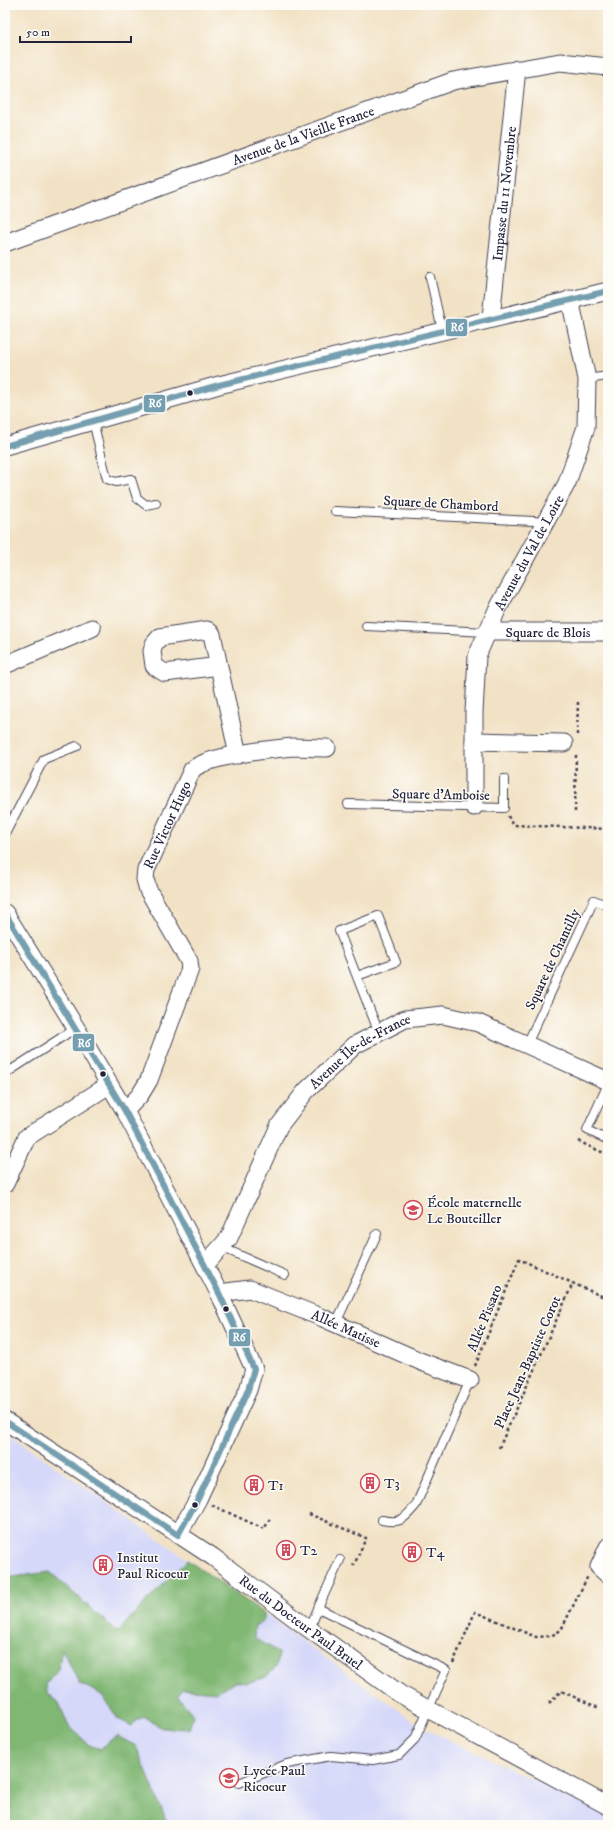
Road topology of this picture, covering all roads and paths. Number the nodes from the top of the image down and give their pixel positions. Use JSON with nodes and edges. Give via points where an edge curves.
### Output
{"nodes":[{"id":1,"x":608,"y":67,"type":"edge"},
{"id":2,"x":517,"y":69,"type":"junction"},
{"id":3,"x":5,"y":243,"type":"edge"},
{"id":4,"x":430,"y":277,"type":"dead end"},
{"id":5,"x":608,"y":291,"type":"edge"},
{"id":6,"x":570,"y":299,"type":"junction"},
{"id":7,"x":490,"y":318,"type":"junction"},
{"id":8,"x":442,"y":330,"type":"junction"},
{"id":9,"x":608,"y":376,"type":"edge"},
{"id":10,"x":587,"y":379,"type":"junction"},
{"id":11,"x":93,"y":421,"type":"junction"},
{"id":12,"x":5,"y":446,"type":"edge"},
{"id":13,"x":156,"y":503,"type":"dead end"},
{"id":14,"x":335,"y":511,"type":"dead end"},
{"id":15,"x":545,"y":523,"type":"junction"},
{"id":16,"x":366,"y":626,"type":"dead end"},
{"id":17,"x":92,"y":628,"type":"dead end"},
{"id":18,"x":488,"y":632,"type":"junction"},
{"id":19,"x":608,"y":632,"type":"edge"},
{"id":20,"x":5,"y":665,"type":"edge"},
{"id":21,"x":219,"y":666,"type":"dead end"},
{"id":22,"x":578,"y":701,"type":"dead end"},
{"id":23,"x":474,"y":741,"type":"junction"},
{"id":24,"x":572,"y":745,"type":"junction"},
{"id":25,"x":77,"y":746,"type":"dead end"},
{"id":26,"x":327,"y":748,"type":"dead end"},
{"id":27,"x":238,"y":756,"type":"junction"},
{"id":28,"x":504,"y":778,"type":"dead end"},
{"id":29,"x":348,"y":804,"type":"dead end"},
{"id":30,"x":474,"y":807,"type":"junction"},
{"id":31,"x":504,"y":808,"type":"junction"},
{"id":32,"x":575,"y":812,"type":"dead end"},
{"id":33,"x":608,"y":829,"type":"edge"},
{"id":34,"x":5,"y":834,"type":"edge"},
{"id":35,"x":608,"y":906,"type":"edge"},
{"id":36,"x":5,"y":913,"type":"edge"},
{"id":37,"x":357,"y":976,"type":"junction"},
{"id":38,"x":76,"y":1028,"type":"junction"},
{"id":39,"x":378,"y":1033,"type":"junction"},
{"id":40,"x":528,"y":1044,"type":"junction"},
{"id":41,"x":5,"y":1074,"type":"edge"},
{"id":42,"x":608,"y":1081,"type":"edge"},
{"id":43,"x":608,"y":1084,"type":"edge"},
{"id":44,"x":109,"y":1085,"type":"junction"},
{"id":45,"x":125,"y":1111,"type":"junction"},
{"id":46,"x":608,"y":1140,"type":"edge"},
{"id":47,"x":578,"y":1141,"type":"dead end"},
{"id":48,"x":608,"y":1155,"type":"edge"},
{"id":49,"x":5,"y":1184,"type":"edge"},
{"id":50,"x":377,"y":1234,"type":"dead end"},
{"id":51,"x":221,"y":1247,"type":"junction"},
{"id":52,"x":205,"y":1265,"type":"junction"},
{"id":53,"x":285,"y":1275,"type":"dead end"},
{"id":54,"x":572,"y":1283,"type":"junction"},
{"id":55,"x":219,"y":1293,"type":"junction"},
{"id":56,"x":608,"y":1299,"type":"edge"},
{"id":57,"x":336,"y":1323,"type":"junction"},
{"id":58,"x":470,"y":1380,"type":"junction"},
{"id":59,"x":5,"y":1421,"type":"edge"},
{"id":60,"x":499,"y":1448,"type":"dead end"},
{"id":61,"x":198,"y":1499,"type":"junction"},
{"id":62,"x":309,"y":1514,"type":"dead end"},
{"id":63,"x":271,"y":1517,"type":"dead end"},
{"id":64,"x":382,"y":1520,"type":"dead end"},
{"id":65,"x":178,"y":1535,"type":"junction"},
{"id":66,"x":608,"y":1547,"type":"edge"},
{"id":67,"x":340,"y":1560,"type":"joint"},
{"id":68,"x":603,"y":1571,"type":"edge"},
{"id":69,"x":318,"y":1608,"type":"junction"},
{"id":70,"x":310,"y":1630,"type":"junction"},
{"id":71,"x":446,"y":1670,"type":"junction"},
{"id":72,"x":549,"y":1703,"type":"dead end"},
{"id":73,"x":599,"y":1708,"type":"dead end"},
{"id":74,"x":429,"y":1710,"type":"junction"},
{"id":75,"x":239,"y":1783,"type":"dead end"},
{"id":76,"x":608,"y":1806,"type":"edge"}],
"edges":[{"from":1,"to":2,"type":"street","name":"Avenue de la Vieille France","via":[[560,62]]},
{"from":2,"to":3,"type":"street","name":"Avenue de la Vieille France","via":[[453,81]]},
{"from":2,"to":7,"type":"street","name":"Impasse du 11 Novembre"},
{"from":4,"to":8,"type":"lane"},
{"from":5,"to":6,"type":"street"},
{"from":6,"to":7,"type":"street"},
{"from":6,"to":10,"type":"street","name":"Avenue du Val de Loire"},
{"from":7,"to":8,"type":"street"},
{"from":8,"to":11,"type":"street","via":[[219,385]]},
{"from":9,"to":10,"type":"lane"},
{"from":10,"to":15,"type":"street","name":"Avenue du Val de Loire","via":[[586,427],[567,483]]},
{"from":11,"to":12,"type":"street"},
{"from":11,"to":13,"type":"lane","via":[[107,479],[116,482],[131,479],[137,498],[146,505]]},
{"from":14,"to":15,"type":"lane","name":"Square de Chambord"},
{"from":15,"to":18,"type":"street","name":"Avenue du Val de Loire","via":[[497,610]]},
{"from":16,"to":18,"type":"lane"},
{"from":17,"to":20,"type":"street"},
{"from":18,"to":19,"type":"street","name":"Square de Blois"},
{"from":18,"to":23,"type":"street","name":"Avenue du Val de Loire","via":[[476,656]]},
{"from":21,"to":27,"type":"street"},
{"from":22,"to":24,"type":"path"},
{"from":23,"to":24,"type":"street"},
{"from":23,"to":30,"type":"street","name":"Avenue du Val de Loire"},
{"from":24,"to":32,"type":"path"},
{"from":25,"to":34,"type":"lane","via":[[44,759]]},
{"from":26,"to":27,"type":"street","name":"Rue Victor Hugo","via":[[294,747]]},
{"from":27,"to":45,"type":"street","name":"Rue Victor Hugo","via":[[206,761],[192,770],[146,870],[148,890],[189,961],[190,970],[149,1080],[140,1095]]},
{"from":28,"to":31,"type":"lane","name":"Square d'Amboise"},
{"from":29,"to":30,"type":"lane","name":"Square d'Amboise"},
{"from":30,"to":31,"type":"lane","name":"Square d'Amboise"},
{"from":31,"to":33,"type":"path","via":[[513,826]]},
{"from":35,"to":40,"type":"lane","name":"Square de Chantilly","via":[[594,900]]},
{"from":36,"to":38,"type":"street"},
{"from":37,"to":37,"type":"lane","via":[[339,930],[378,916],[396,962]]},
{"from":37,"to":39,"type":"lane"},
{"from":38,"to":41,"type":"lane"},
{"from":38,"to":44,"type":"street"},
{"from":39,"to":40,"type":"street","name":"Avenue Île-de-France","via":[[405,1019],[443,1015],[478,1023]]},
{"from":39,"to":51,"type":"street","name":"Avenue Île-de-France","via":[[355,1045],[328,1070],[306,1091],[279,1126],[230,1238]]},
{"from":40,"to":42,"type":"street","name":"Avenue Île-de-France"},
{"from":43,"to":46,"type":"lane","via":[[588,1130]]},
{"from":44,"to":45,"type":"street"},
{"from":44,"to":49,"type":"street","via":[[27,1137]]},
{"from":45,"to":52,"type":"street"},
{"from":47,"to":48,"type":"path"},
{"from":50,"to":57,"type":"lane"},
{"from":51,"to":52,"type":"street","name":"Avenue Île-de-France"},
{"from":51,"to":53,"type":"lane"},
{"from":52,"to":55,"type":"street"},
{"from":54,"to":56,"type":"path"},
{"from":54,"to":58,"type":"path","name":"Allée Pissaro","via":[[519,1259]]},
{"from":54,"to":60,"type":"path","name":"Place Jean-Baptiste Corot"},
{"from":55,"to":57,"type":"street","name":"Allée Matisse","via":[[250,1289]]},
{"from":55,"to":61,"type":"street","via":[[254,1369],[248,1390]]},
{"from":57,"to":58,"type":"street","name":"Allée Matisse","via":[[422,1362]]},
{"from":58,"to":64,"type":"lane","via":[[416,1505],[405,1518],[394,1523]]},
{"from":59,"to":65,"type":"street","name":"Rue du Docteur Paul Bruel"},
{"from":61,"to":63,"type":"path","via":[[264,1530]]},
{"from":61,"to":65,"type":"street"},
{"from":62,"to":67,"type":"path","via":[[366,1538],[354,1565]]},
{"from":65,"to":70,"type":"street","name":"Rue du Docteur Paul Bruel","via":[[213,1557]]},
{"from":66,"to":68,"type":"street"},
{"from":67,"to":69,"type":"lane"},
{"from":68,"to":71,"type":"path","via":[[589,1573],[561,1630],[551,1636],[536,1637],[476,1612],[451,1668]]},
{"from":69,"to":70,"type":"lane"},
{"from":69,"to":71,"type":"lane"},
{"from":70,"to":74,"type":"street","name":"Rue du Docteur Paul Bruel","via":[[400,1694]]},
{"from":71,"to":74,"type":"lane"},
{"from":72,"to":73,"type":"path","via":[[561,1692]]},
{"from":74,"to":75,"type":"lane","via":[[415,1739],[400,1755],[373,1760],[332,1756],[294,1762]]},
{"from":74,"to":76,"type":"street","name":"Rue du Docteur Paul Bruel"}]}
